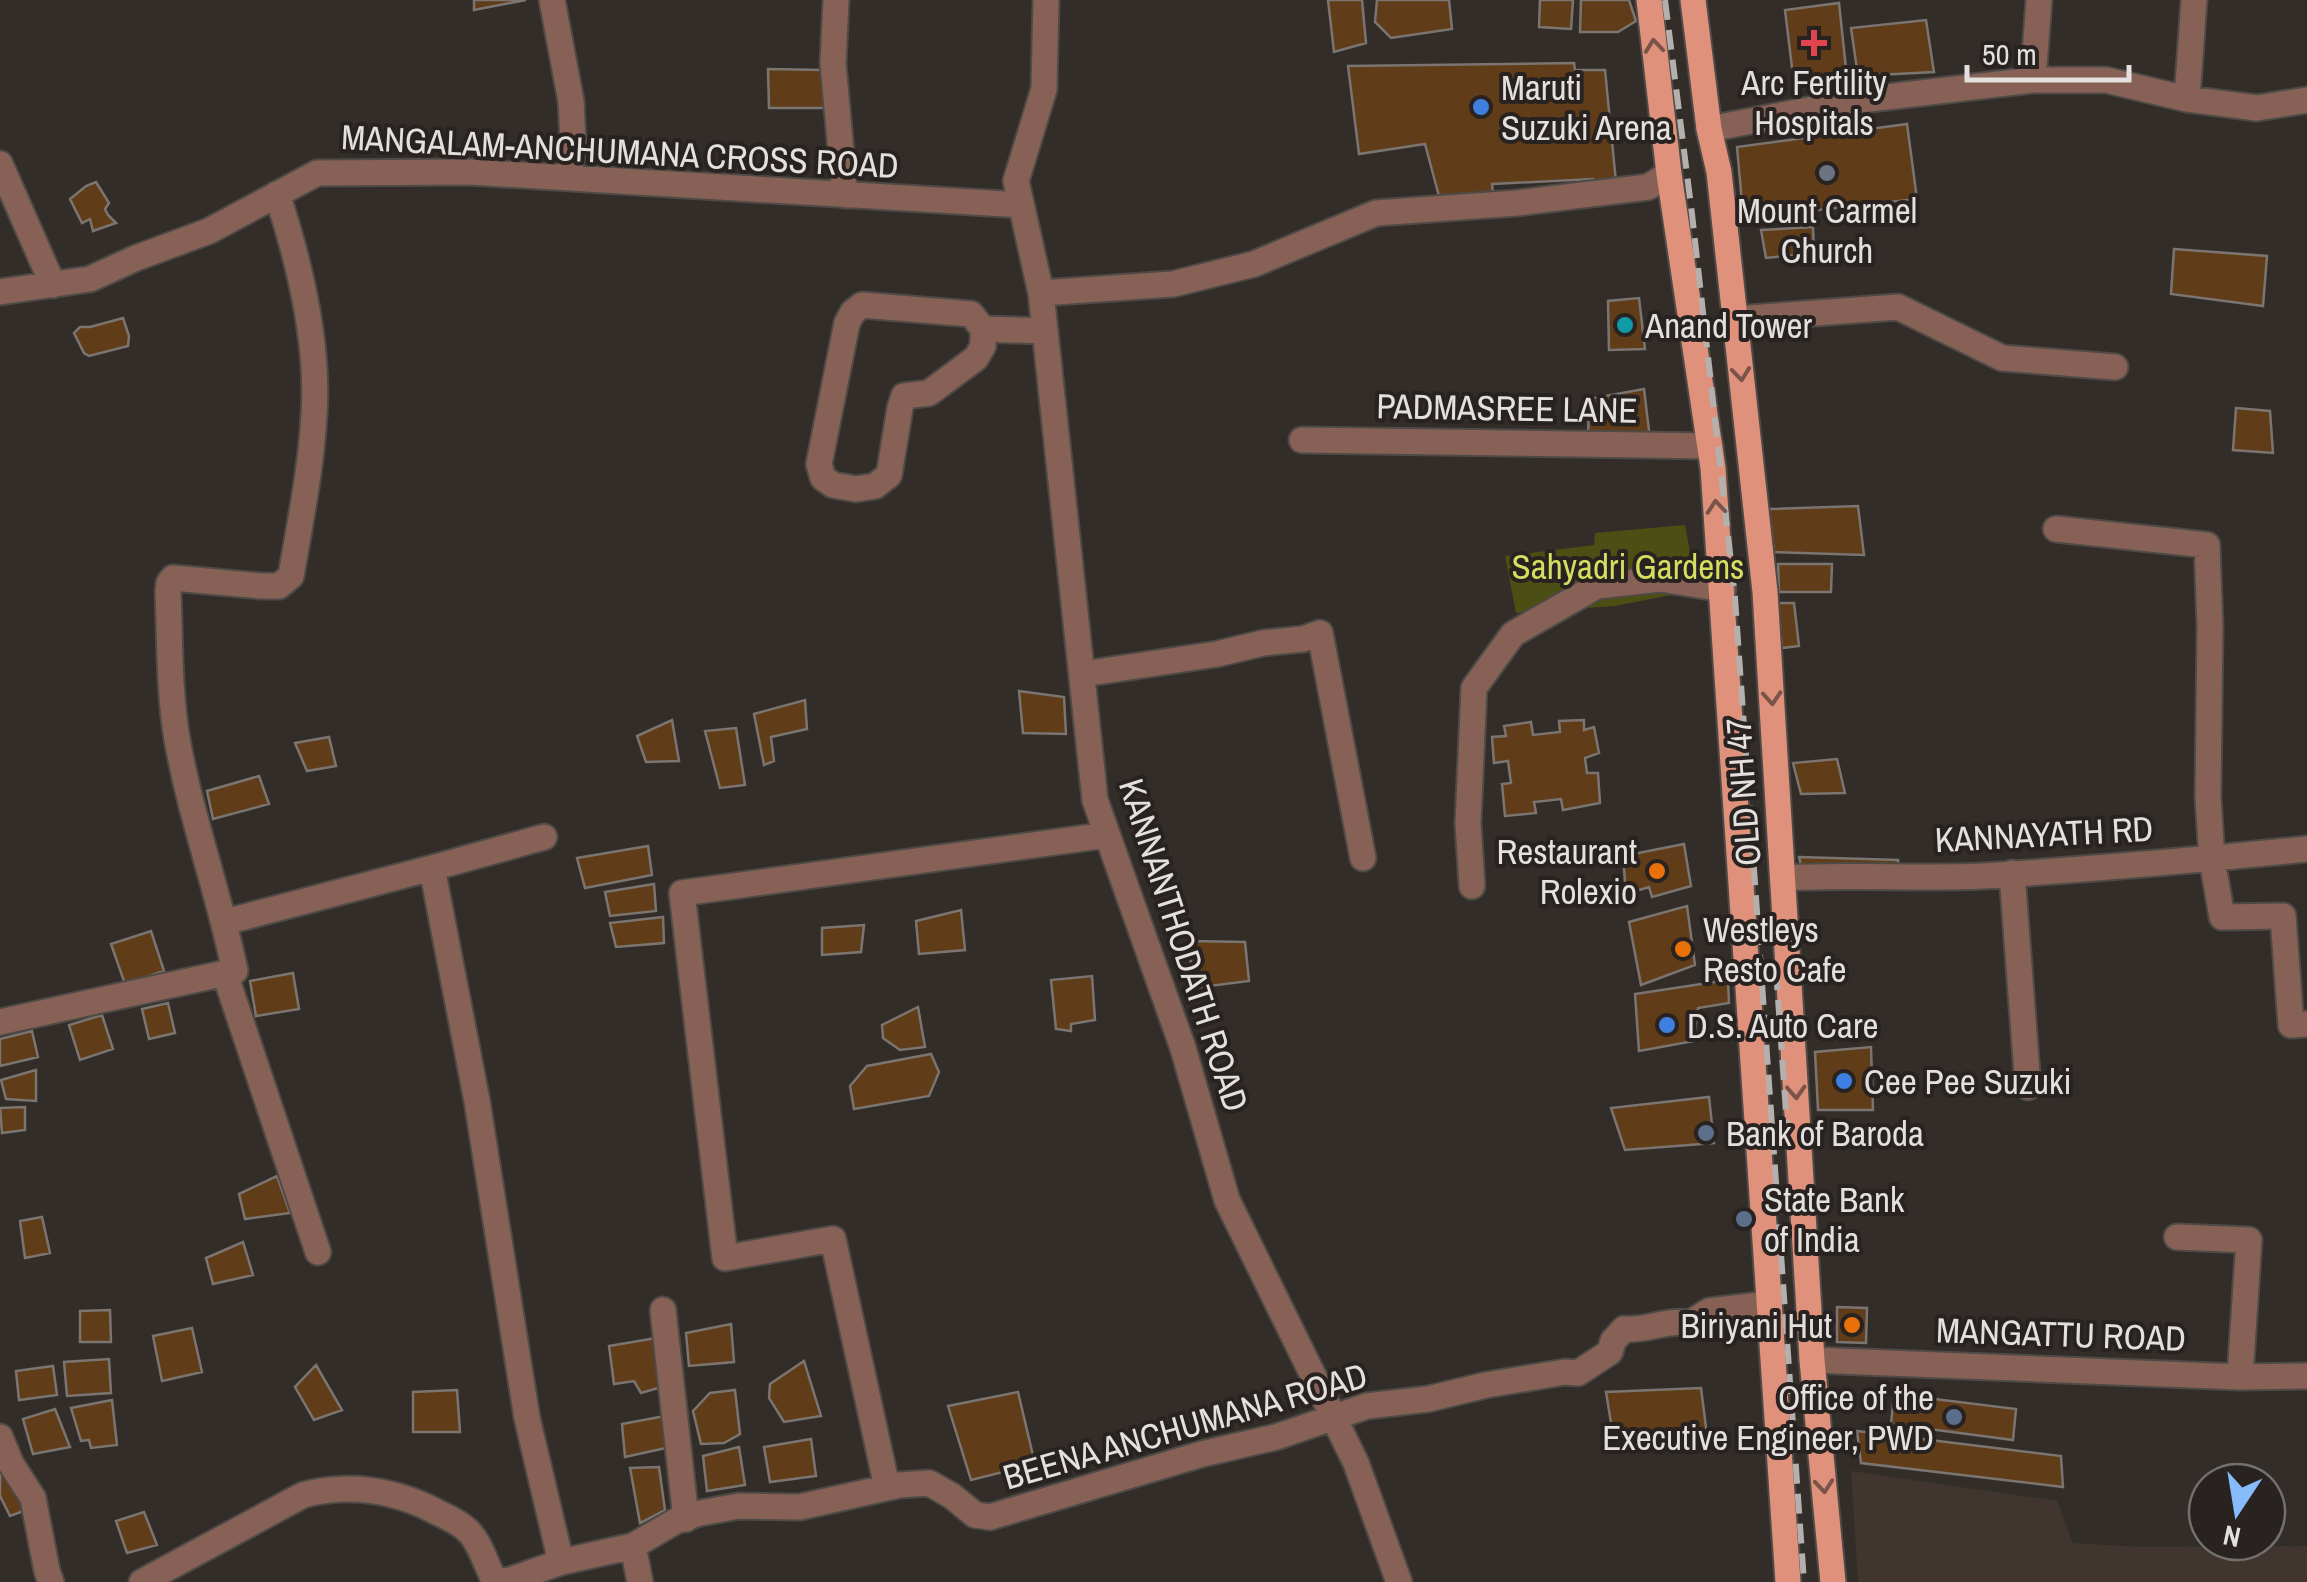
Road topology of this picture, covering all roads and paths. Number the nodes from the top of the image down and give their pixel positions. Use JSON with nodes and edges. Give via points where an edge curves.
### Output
{"nodes":[{"id":1,"x":552,"y":0,"type":"edge"},
{"id":2,"x":836,"y":0,"type":"edge"},
{"id":3,"x":1046,"y":0,"type":"edge"},
{"id":4,"x":1648,"y":0,"type":"edge"},
{"id":5,"x":1693,"y":0,"type":"edge"},
{"id":6,"x":2039,"y":0,"type":"edge"},
{"id":7,"x":2194,"y":0,"type":"edge"},
{"id":8,"x":2033,"y":80,"type":"junction"},
{"id":9,"x":2187,"y":99,"type":"junction"},
{"id":10,"x":2307,"y":100,"type":"edge"},
{"id":11,"x":1709,"y":129,"type":"junction"},
{"id":12,"x":0,"y":164,"type":"edge"},
{"id":13,"x":1669,"y":174,"type":"junction"},
{"id":14,"x":569,"y":178,"type":"junction"},
{"id":15,"x":277,"y":194,"type":"junction"},
{"id":16,"x":844,"y":195,"type":"junction"},
{"id":17,"x":1021,"y":205,"type":"junction"},
{"id":18,"x":54,"y":285,"type":"junction"},
{"id":19,"x":0,"y":292,"type":"edge"},
{"id":20,"x":1041,"y":293,"type":"junction"},
{"id":21,"x":1735,"y":319,"type":"junction"},
{"id":22,"x":983,"y":329,"type":"junction"},
{"id":23,"x":1045,"y":331,"type":"junction"},
{"id":24,"x":2115,"y":368,"type":"dead end"},
{"id":25,"x":1302,"y":440,"type":"dead end"},
{"id":26,"x":1711,"y":457,"type":"junction"},
{"id":27,"x":1752,"y":467,"type":"junction"},
{"id":28,"x":2056,"y":529,"type":"dead end"},
{"id":29,"x":1722,"y":589,"type":"junction"},
{"id":30,"x":1083,"y":674,"type":"junction"},
{"id":31,"x":1107,"y":835,"type":"junction"},
{"id":32,"x":544,"y":837,"type":"dead end"},
{"id":33,"x":2307,"y":849,"type":"edge"},
{"id":34,"x":1362,"y":858,"type":"dead end"},
{"id":35,"x":2212,"y":859,"type":"junction"},
{"id":36,"x":432,"y":868,"type":"junction"},
{"id":37,"x":2012,"y":873,"type":"junction"},
{"id":38,"x":1784,"y":878,"type":"junction"},
{"id":39,"x":1472,"y":886,"type":"dead end"},
{"id":40,"x":225,"y":922,"type":"junction"},
{"id":41,"x":225,"y":974,"type":"junction"},
{"id":42,"x":0,"y":1022,"type":"edge"},
{"id":43,"x":2307,"y":1024,"type":"edge"},
{"id":44,"x":2028,"y":1088,"type":"dead end"},
{"id":45,"x":2178,"y":1237,"type":"dead end"},
{"id":46,"x":318,"y":1252,"type":"dead end"},
{"id":47,"x":1769,"y":1304,"type":"junction"},
{"id":48,"x":663,"y":1310,"type":"dead end"},
{"id":49,"x":1812,"y":1360,"type":"junction"},
{"id":50,"x":2240,"y":1376,"type":"junction"},
{"id":51,"x":2307,"y":1376,"type":"edge"},
{"id":52,"x":1334,"y":1418,"type":"junction"},
{"id":53,"x":0,"y":1437,"type":"edge"},
{"id":54,"x":887,"y":1487,"type":"junction"},
{"id":55,"x":686,"y":1519,"type":"junction"},
{"id":56,"x":633,"y":1546,"type":"junction"},
{"id":57,"x":561,"y":1562,"type":"junction"},
{"id":58,"x":51,"y":1582,"type":"edge"},
{"id":59,"x":142,"y":1582,"type":"edge"},
{"id":60,"x":640,"y":1582,"type":"edge"},
{"id":61,"x":1399,"y":1582,"type":"edge"},
{"id":62,"x":1788,"y":1582,"type":"edge"},
{"id":63,"x":1834,"y":1582,"type":"edge"}],
"edges":[{"from":1,"to":14,"type":"street","via":[[571,101]]},
{"from":2,"to":16,"type":"street","via":[[833,64]]},
{"from":3,"to":17,"type":"street","name":"KANNANTHODATH ROAD","via":[[1044,89],[1016,181]]},
{"from":13,"to":4,"type":"main road","name":"OLD NH 47","one_way":true},
{"from":5,"to":11,"type":"main road","name":"OLD NH 47"},
{"from":6,"to":8,"type":"street"},
{"from":7,"to":9,"type":"street"},
{"from":8,"to":9,"type":"street","via":[[2106,80]]},
{"from":8,"to":11,"type":"street","via":[[1862,100]]},
{"from":9,"to":10,"type":"street","via":[[2257,108]]},
{"from":11,"to":21,"type":"main road","name":"OLD NH 47"},
{"from":12,"to":18,"type":"street"},
{"from":13,"to":20,"type":"street","via":[[1648,187],[1376,213],[1254,264],[1190,280]]},
{"from":13,"to":26,"type":"main road","name":"OLD NH 47"},
{"from":14,"to":15,"type":"street","name":"MANGALAM-ANCHUMANA CROSS ROAD","via":[[318,173]]},
{"from":14,"to":16,"type":"street","name":"MANGALAM-ANCHUMANA CROSS ROAD"},
{"from":15,"to":18,"type":"street","name":"MANGALAM-ANCHUMANA CROSS ROAD","via":[[208,231],[90,278]]},
{"from":15,"to":40,"type":"street","via":[[314,370],[291,576],[279,586],[173,578],[168,592],[176,735]]},
{"from":16,"to":17,"type":"street","name":"MANGALAM-ANCHUMANA CROSS ROAD"},
{"from":17,"to":20,"type":"street","name":"KANNANTHODATH ROAD"},
{"from":18,"to":19,"type":"street","name":"MANGALAM-ANCHUMANA CROSS ROAD"},
{"from":20,"to":23,"type":"street","name":"KANNANTHODATH ROAD"},
{"from":21,"to":24,"type":"street","via":[[1898,307],[2002,358]]},
{"from":21,"to":27,"type":"main road","name":"OLD NH 47","one_way":true},
{"from":22,"to":22,"type":"street","via":[[971,314],[862,306],[852,312],[819,464],[823,478],[856,489],[889,475],[904,396],[929,393],[976,358]]},
{"from":22,"to":23,"type":"street"},
{"from":23,"to":30,"type":"street","name":"KANNANTHODATH ROAD"},
{"from":25,"to":26,"type":"street","name":"PADMASREE LANE"},
{"from":26,"to":27,"type":"main road"},
{"from":29,"to":26,"type":"main road","name":"OLD NH 47","one_way":true},
{"from":27,"to":38,"type":"main road","name":"OLD NH 47","one_way":true},
{"from":28,"to":35,"type":"street","via":[[2207,545]]},
{"from":29,"to":39,"type":"street","via":[[1660,579],[1597,586],[1513,634],[1474,688]]},
{"from":29,"to":47,"type":"main road","name":"OLD NH 47"},
{"from":30,"to":31,"type":"street","name":"KANNANTHODATH ROAD","via":[[1096,800]]},
{"from":30,"to":34,"type":"street","via":[[1320,634]]},
{"from":31,"to":52,"type":"street","name":"KANNANTHODATH ROAD","via":[[1183,1048],[1227,1200]]},
{"from":31,"to":54,"type":"street","via":[[682,893],[724,1258],[834,1240]]},
{"from":32,"to":36,"type":"street"},
{"from":33,"to":35,"type":"street","name":"KANNAYATH RD"},
{"from":35,"to":37,"type":"street","name":"KANNAYATH RD"},
{"from":35,"to":43,"type":"street","via":[[2222,917],[2283,916],[2292,1025]]},
{"from":36,"to":40,"type":"street"},
{"from":36,"to":57,"type":"street","via":[[528,1418]]},
{"from":37,"to":38,"type":"street","name":"KANNAYATH RD"},
{"from":37,"to":44,"type":"street"},
{"from":38,"to":49,"type":"main road","name":"OLD NH 47","one_way":true},
{"from":40,"to":41,"type":"street","via":[[236,972]]},
{"from":41,"to":42,"type":"street"},
{"from":41,"to":46,"type":"street"},
{"from":45,"to":50,"type":"street","via":[[2249,1240]]},
{"from":47,"to":52,"type":"street","name":"BEENA ANCHUMANA ROAD","via":[[1709,1311],[1690,1323],[1624,1329],[1610,1352],[1578,1373],[1367,1406]]},
{"from":47,"to":62,"type":"main road","name":"OLD NH 47"},
{"from":48,"to":55,"type":"street"},
{"from":49,"to":50,"type":"street","name":"MANGATTU ROAD"},
{"from":49,"to":63,"type":"main road","name":"OLD NH 47","one_way":true},
{"from":50,"to":51,"type":"street","name":"MANGATTU ROAD"},
{"from":52,"to":54,"type":"street","name":"BEENA ANCHUMANA ROAD","via":[[990,1517],[975,1515],[929,1483]]},
{"from":52,"to":61,"type":"street","name":"KANNANTHODATH ROAD"},
{"from":53,"to":58,"type":"street","via":[[32,1498]]},
{"from":54,"to":55,"type":"street","name":"BEENA ANCHUMANA ROAD","via":[[800,1506],[739,1506]]},
{"from":55,"to":56,"type":"street","name":"BEENA ANCHUMANA ROAD"},
{"from":56,"to":57,"type":"street","name":"BEENA ANCHUMANA ROAD"},
{"from":56,"to":60,"type":"street"},
{"from":57,"to":59,"type":"street","name":"BEENA ANCHUMANA ROAD","via":[[507,1581],[493,1578],[470,1531],[445,1516],[385,1491],[326,1489]]}]}
